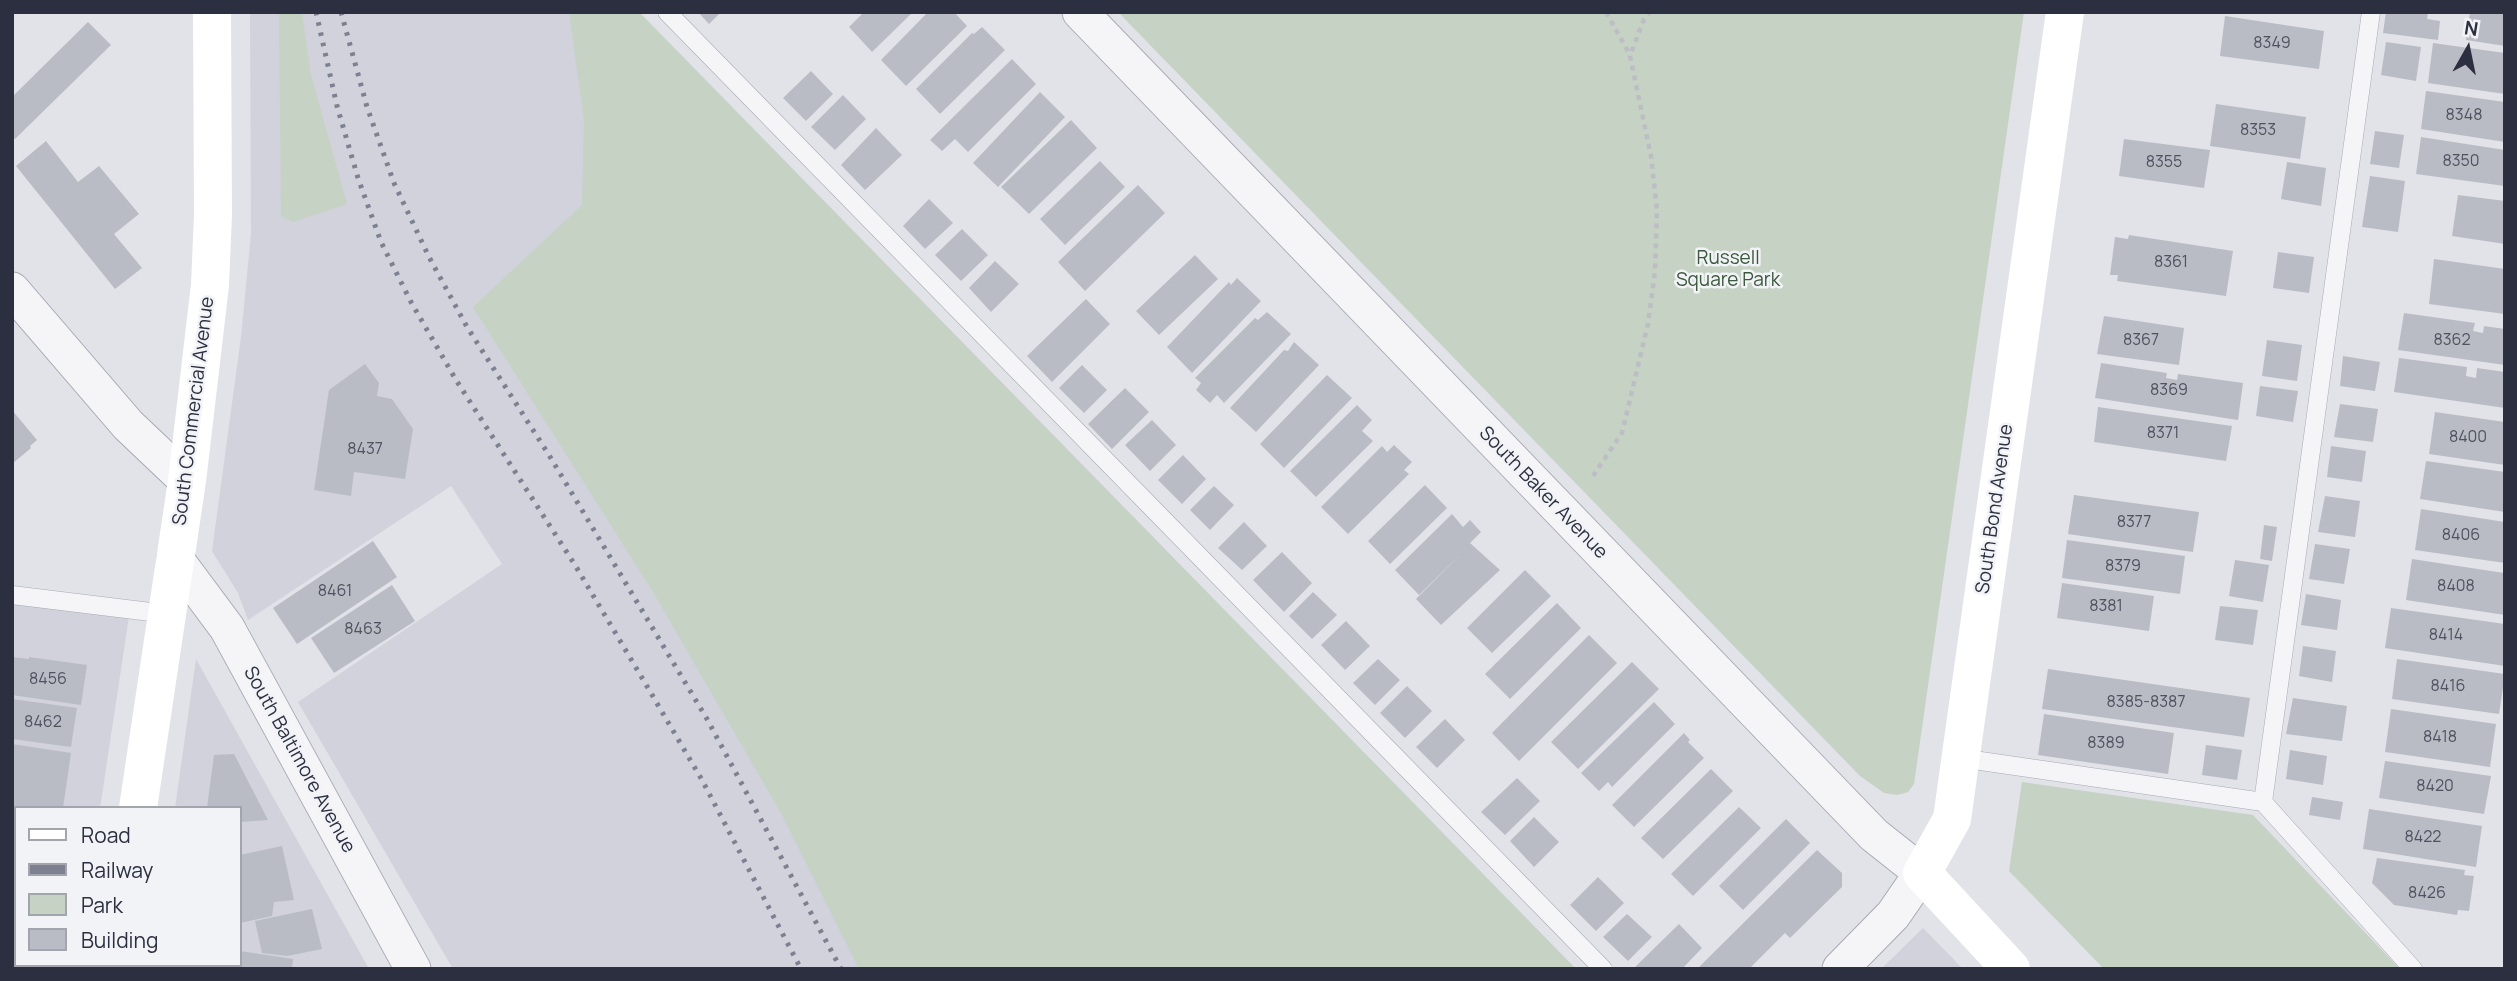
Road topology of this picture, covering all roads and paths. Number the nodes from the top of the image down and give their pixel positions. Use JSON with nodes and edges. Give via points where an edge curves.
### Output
{"nodes":[{"id":1,"x":212,"y":12,"type":"edge"},
{"id":2,"x":667,"y":12,"type":"edge"},
{"id":3,"x":1080,"y":12,"type":"edge"},
{"id":4,"x":1606,"y":12,"type":"edge"},
{"id":5,"x":1650,"y":12,"type":"edge"},
{"id":6,"x":2065,"y":12,"type":"edge"},
{"id":7,"x":2371,"y":12,"type":"edge"},
{"id":8,"x":1630,"y":56,"type":"junction"},
{"id":9,"x":12,"y":290,"type":"edge"},
{"id":10,"x":1593,"y":476,"type":"dead end"},
{"id":11,"x":187,"y":481,"type":"junction"},
{"id":12,"x":175,"y":558,"type":"junction"},
{"id":13,"x":12,"y":595,"type":"edge"},
{"id":14,"x":167,"y":614,"type":"junction"},
{"id":15,"x":1960,"y":758,"type":"junction"},
{"id":16,"x":2263,"y":802,"type":"junction"},
{"id":17,"x":138,"y":806,"type":"edge"},
{"id":18,"x":1922,"y":873,"type":"junction"},
{"id":19,"x":412,"y":969,"type":"edge"},
{"id":20,"x":1603,"y":969,"type":"edge"},
{"id":21,"x":1840,"y":969,"type":"edge"},
{"id":22,"x":2011,"y":969,"type":"edge"},
{"id":23,"x":2413,"y":969,"type":"edge"}],
"edges":[{"from":1,"to":11,"type":"street","name":"South Commercial Avenue","via":[[210,285]]},
{"from":2,"to":20,"type":"lane"},
{"from":3,"to":18,"type":"street","name":"South Baker Avenue","via":[[1864,825]]},
{"from":4,"to":8,"type":"path"},
{"from":5,"to":8,"type":"path"},
{"from":6,"to":15,"type":"street","name":"South Bond Avenue"},
{"from":7,"to":16,"type":"lane"},
{"from":8,"to":10,"type":"path","via":[[1651,156],[1657,210],[1655,271],[1648,324],[1622,433]]},
{"from":9,"to":11,"type":"street","via":[[128,425]]},
{"from":11,"to":12,"type":"street","name":"South Commercial Avenue"},
{"from":12,"to":14,"type":"street","name":"South Commercial Avenue"},
{"from":12,"to":19,"type":"street","name":"South Baltimore Avenue","via":[[227,628]]},
{"from":13,"to":14,"type":"lane"},
{"from":14,"to":17,"type":"street","name":"South Commercial Avenue"},
{"from":15,"to":16,"type":"lane"},
{"from":15,"to":18,"type":"street","name":"South Bond Avenue","via":[[1952,819]]},
{"from":16,"to":23,"type":"lane"},
{"from":18,"to":21,"type":"street","name":"South Bond Avenue","via":[[1893,915]]},
{"from":18,"to":22,"type":"street","name":"South Baker Avenue"}]}
